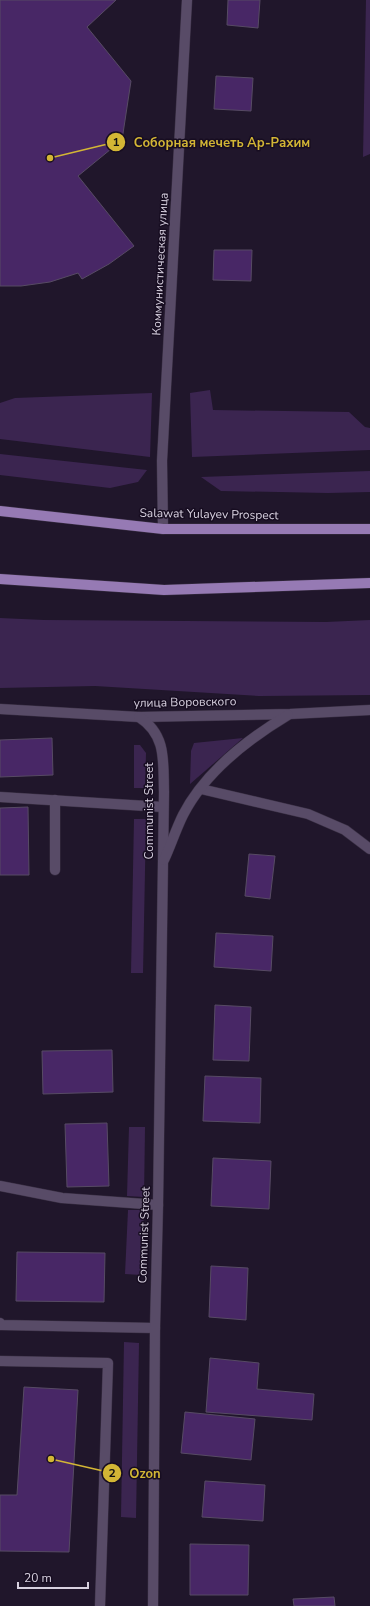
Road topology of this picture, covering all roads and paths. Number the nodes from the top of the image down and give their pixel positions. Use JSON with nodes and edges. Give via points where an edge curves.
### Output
{"nodes":[{"id":1,"x":187,"y":0,"type":"edge"},
{"id":2,"x":0,"y":511,"type":"edge"},
{"id":3,"x":163,"y":529,"type":"junction"},
{"id":4,"x":370,"y":529,"type":"edge"},
{"id":5,"x":0,"y":579,"type":"edge"},
{"id":6,"x":370,"y":583,"type":"edge"},
{"id":7,"x":0,"y":708,"type":"edge"},
{"id":8,"x":370,"y":710,"type":"edge"},
{"id":9,"x":290,"y":714,"type":"junction"},
{"id":10,"x":139,"y":717,"type":"junction"},
{"id":11,"x":201,"y":789,"type":"junction"},
{"id":12,"x":0,"y":796,"type":"edge"},
{"id":13,"x":55,"y":800,"type":"junction"},
{"id":14,"x":164,"y":807,"type":"junction"},
{"id":15,"x":370,"y":849,"type":"edge"},
{"id":16,"x":162,"y":866,"type":"junction"},
{"id":17,"x":55,"y":870,"type":"dead end"},
{"id":18,"x":0,"y":1186,"type":"edge"},
{"id":19,"x":158,"y":1205,"type":"junction"},
{"id":20,"x":0,"y":1323,"type":"edge"},
{"id":21,"x":154,"y":1328,"type":"junction"},
{"id":22,"x":0,"y":1361,"type":"edge"},
{"id":23,"x":100,"y":1606,"type":"edge"},
{"id":24,"x":152,"y":1606,"type":"edge"}],
"edges":[{"from":1,"to":3,"type":"street","name":"Коммунистическая улица","via":[[162,461]]},
{"from":2,"to":3,"type":"main road","name":"Salawat Yulayev Prospect"},
{"from":3,"to":4,"type":"main road","name":"Salawat Yulayev Prospect"},
{"from":5,"to":6,"type":"main road","via":[[164,590]]},
{"from":7,"to":10,"type":"street","name":"улица Воровского"},
{"from":8,"to":9,"type":"street","name":"улица Воровского"},
{"from":9,"to":10,"type":"street","name":"улица Воровского"},
{"from":9,"to":11,"type":"street","name":"Communist Street","via":[[259,732],[232,754]]},
{"from":10,"to":14,"type":"street","name":"Communist Street","via":[[158,735],[162,756]]},
{"from":11,"to":15,"type":"street","via":[[308,814],[345,830]]},
{"from":11,"to":16,"type":"street","name":"Communist Street","via":[[182,815]]},
{"from":12,"to":13,"type":"street"},
{"from":13,"to":14,"type":"street"},
{"from":13,"to":17,"type":"street"},
{"from":14,"to":16,"type":"street","name":"Communist Street"},
{"from":16,"to":19,"type":"street","name":"Communist Street"},
{"from":18,"to":19,"type":"street","via":[[62,1198]]},
{"from":19,"to":21,"type":"street","name":"Communist Street"},
{"from":20,"to":21,"type":"street"},
{"from":21,"to":24,"type":"street","name":"Communist Street"},
{"from":22,"to":23,"type":"street","via":[[108,1363]]}]}
